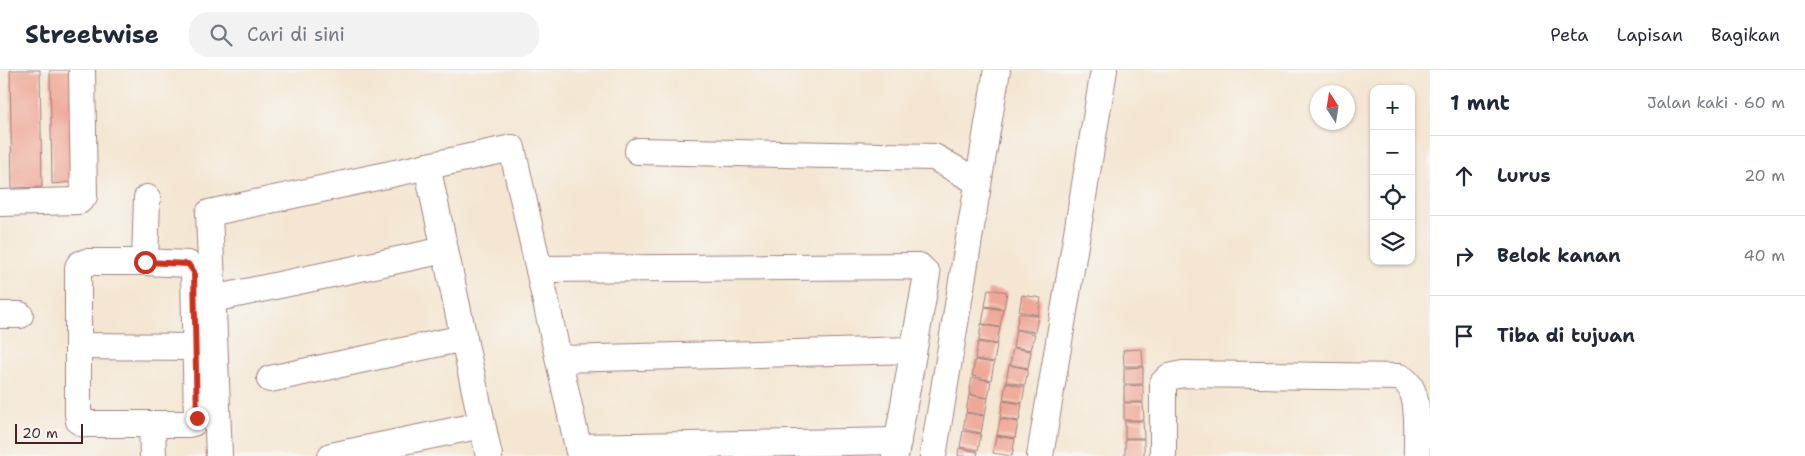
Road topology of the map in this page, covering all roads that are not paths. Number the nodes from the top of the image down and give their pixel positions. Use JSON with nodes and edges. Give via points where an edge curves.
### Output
{"nodes":[{"id":1,"x":82,"y":70,"type":"edge"},
{"id":2,"x":997,"y":70,"type":"edge"},
{"id":3,"x":1104,"y":70,"type":"edge"},
{"id":4,"x":638,"y":151,"type":"dead end"},
{"id":5,"x":427,"y":166,"type":"junction"},
{"id":6,"x":978,"y":182,"type":"junction"},
{"id":7,"x":147,"y":198,"type":"dead end"},
{"id":8,"x":0,"y":203,"type":"edge"},
{"id":9,"x":445,"y":250,"type":"junction"},
{"id":10,"x":145,"y":262,"type":"junction"},
{"id":11,"x":539,"y":269,"type":"junction"},
{"id":12,"x":213,"y":299,"type":"junction"},
{"id":13,"x":464,"y":338,"type":"junction"},
{"id":14,"x":78,"y":346,"type":"junction"},
{"id":15,"x":195,"y":347,"type":"junction"},
{"id":16,"x":913,"y":350,"type":"junction"},
{"id":17,"x":559,"y":359,"type":"junction"},
{"id":18,"x":270,"y":379,"type":"dead end"},
{"id":19,"x":152,"y":425,"type":"junction"},
{"id":20,"x":482,"y":425,"type":"junction"},
{"id":21,"x":896,"y":448,"type":"edge"},
{"id":22,"x":578,"y":451,"type":"edge"},
{"id":23,"x":152,"y":456,"type":"edge"},
{"id":24,"x":218,"y":456,"type":"edge"},
{"id":25,"x":331,"y":456,"type":"edge"},
{"id":26,"x":489,"y":456,"type":"edge"},
{"id":27,"x":933,"y":456,"type":"edge"},
{"id":28,"x":1040,"y":456,"type":"edge"},
{"id":29,"x":1163,"y":456,"type":"edge"},
{"id":30,"x":1417,"y":456,"type":"edge"}],
"edges":[{"from":1,"to":8,"type":"street","via":[[84,196],[79,200]]},
{"from":2,"to":6,"type":"street"},
{"from":3,"to":28,"type":"street"},
{"from":4,"to":6,"type":"street","via":[[934,157]]},
{"from":5,"to":9,"type":"street"},
{"from":5,"to":11,"type":"street","via":[[512,148]]},
{"from":5,"to":12,"type":"street","via":[[209,213]]},
{"from":6,"to":27,"type":"street"},
{"from":7,"to":10,"type":"street"},
{"from":9,"to":12,"type":"street"},
{"from":9,"to":13,"type":"street"},
{"from":10,"to":14,"type":"street","via":[[80,264],[77,275]]},
{"from":10,"to":15,"type":"street","via":[[192,266]]},
{"from":11,"to":16,"type":"street","via":[[919,266],[926,274]]},
{"from":11,"to":17,"type":"street"},
{"from":12,"to":24,"type":"street"},
{"from":13,"to":18,"type":"street"},
{"from":13,"to":20,"type":"street"},
{"from":14,"to":15,"type":"street"},
{"from":14,"to":19,"type":"street","via":[[79,421],[84,424]]},
{"from":15,"to":19,"type":"street","via":[[196,421]]},
{"from":16,"to":17,"type":"street"},
{"from":16,"to":21,"type":"street"},
{"from":17,"to":22,"type":"street"},
{"from":19,"to":23,"type":"street"},
{"from":20,"to":25,"type":"street"},
{"from":20,"to":26,"type":"street"},
{"from":21,"to":22,"type":"street"},
{"from":29,"to":30,"type":"street","via":[[1162,383],[1169,377],[1184,374],[1399,377],[1409,382],[1414,394]]}]}
